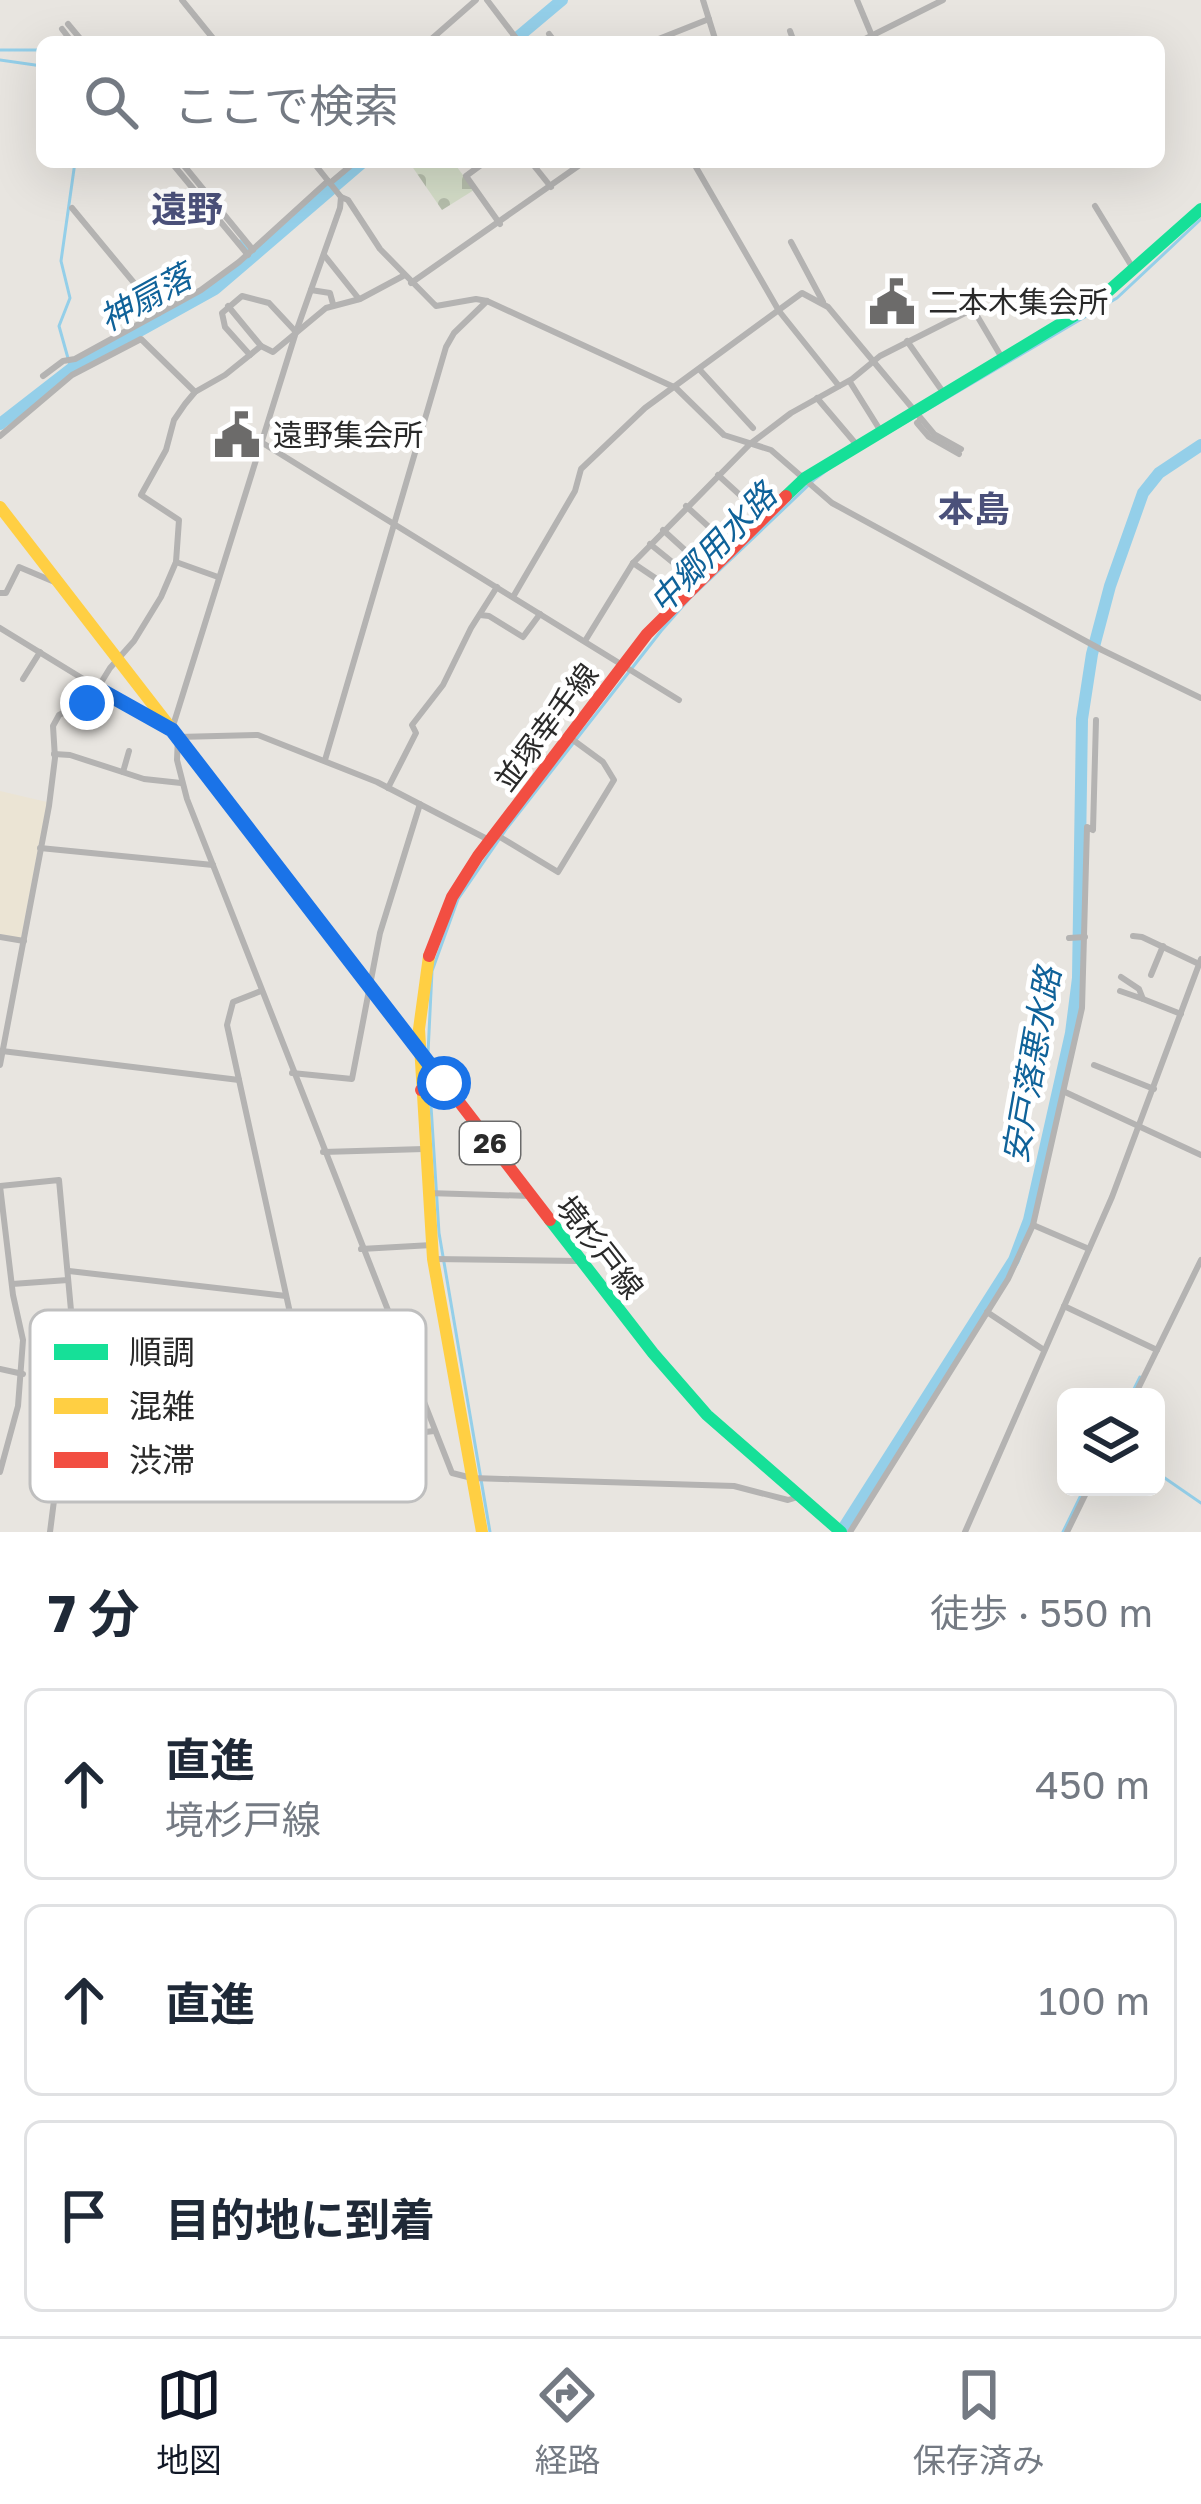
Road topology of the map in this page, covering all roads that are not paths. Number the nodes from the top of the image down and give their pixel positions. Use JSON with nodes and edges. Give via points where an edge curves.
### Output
{"nodes":[{"id":1,"x":182,"y":0,"type":"edge"},
{"id":2,"x":476,"y":0,"type":"edge"},
{"id":3,"x":487,"y":0,"type":"edge"},
{"id":4,"x":703,"y":0,"type":"edge"},
{"id":5,"x":857,"y":0,"type":"edge"},
{"id":6,"x":943,"y":0,"type":"edge"},
{"id":7,"x":709,"y":19,"type":"junction"},
{"id":8,"x":790,"y":31,"type":"dead end"},
{"id":9,"x":211,"y":36,"type":"edge"},
{"id":10,"x":435,"y":36,"type":"edge"},
{"id":11,"x":515,"y":36,"type":"edge"},
{"id":12,"x":666,"y":36,"type":"edge"},
{"id":13,"x":714,"y":36,"type":"edge"},
{"id":14,"x":792,"y":36,"type":"edge"},
{"id":15,"x":872,"y":36,"type":"joint"},
{"id":16,"x":176,"y":168,"type":"edge"},
{"id":17,"x":187,"y":168,"type":"edge"},
{"id":18,"x":318,"y":168,"type":"edge"},
{"id":19,"x":347,"y":168,"type":"edge"},
{"id":20,"x":477,"y":168,"type":"edge"},
{"id":21,"x":536,"y":168,"type":"edge"},
{"id":22,"x":576,"y":168,"type":"edge"},
{"id":23,"x":696,"y":168,"type":"edge"},
{"id":24,"x":329,"y":182,"type":"junction"},
{"id":25,"x":551,"y":187,"type":"junction"},
{"id":26,"x":341,"y":197,"type":"junction"},
{"id":27,"x":1095,"y":206,"type":"dead end"},
{"id":28,"x":72,"y":208,"type":"dead end"},
{"id":29,"x":1201,"y":209,"type":"edge"},
{"id":30,"x":500,"y":224,"type":"junction"},
{"id":31,"x":791,"y":242,"type":"dead end"},
{"id":32,"x":250,"y":252,"type":"junction"},
{"id":33,"x":324,"y":255,"type":"junction"},
{"id":34,"x":1135,"y":271,"type":"junction"},
{"id":35,"x":403,"y":276,"type":"junction"},
{"id":36,"x":411,"y":283,"type":"junction"},
{"id":37,"x":311,"y":290,"type":"junction"},
{"id":38,"x":359,"y":299,"type":"junction"},
{"id":39,"x":487,"y":302,"type":"junction"},
{"id":40,"x":333,"y":304,"type":"junction"},
{"id":41,"x":825,"y":305,"type":"junction"},
{"id":42,"x":228,"y":306,"type":"junction"},
{"id":43,"x":779,"y":311,"type":"junction"},
{"id":44,"x":159,"y":313,"type":"junction"},
{"id":45,"x":296,"y":332,"type":"junction"},
{"id":46,"x":906,"y":340,"type":"junction"},
{"id":47,"x":261,"y":346,"type":"junction"},
{"id":48,"x":250,"y":355,"type":"junction"},
{"id":49,"x":1002,"y":358,"type":"junction"},
{"id":50,"x":76,"y":359,"type":"junction"},
{"id":51,"x":874,"y":362,"type":"junction"},
{"id":52,"x":80,"y":370,"type":"junction"},
{"id":53,"x":700,"y":370,"type":"junction"},
{"id":54,"x":43,"y":376,"type":"dead end"},
{"id":55,"x":849,"y":380,"type":"junction"},
{"id":56,"x":839,"y":386,"type":"junction"},
{"id":57,"x":676,"y":388,"type":"junction"},
{"id":58,"x":195,"y":392,"type":"junction"},
{"id":59,"x":944,"y":392,"type":"junction"},
{"id":60,"x":818,"y":398,"type":"junction"},
{"id":61,"x":917,"y":415,"type":"junction"},
{"id":62,"x":753,"y":428,"type":"dead end"},
{"id":63,"x":880,"y":430,"type":"junction"},
{"id":64,"x":0,"y":436,"type":"edge"},
{"id":65,"x":261,"y":442,"type":"junction"},
{"id":66,"x":750,"y":444,"type":"junction"},
{"id":67,"x":856,"y":444,"type":"junction"},
{"id":68,"x":960,"y":451,"type":"dead end"},
{"id":69,"x":718,"y":475,"type":"junction"},
{"id":70,"x":805,"y":478,"type":"junction"},
{"id":71,"x":686,"y":506,"type":"junction"},
{"id":72,"x":0,"y":507,"type":"edge"},
{"id":73,"x":764,"y":517,"type":"junction"},
{"id":74,"x":394,"y":524,"type":"junction"},
{"id":75,"x":664,"y":530,"type":"junction"},
{"id":76,"x":650,"y":544,"type":"junction"},
{"id":77,"x":732,"y":548,"type":"junction"},
{"id":78,"x":176,"y":562,"type":"junction"},
{"id":79,"x":633,"y":563,"type":"junction"},
{"id":80,"x":708,"y":571,"type":"junction"},
{"id":81,"x":218,"y":577,"type":"junction"},
{"id":82,"x":697,"y":582,"type":"junction"},
{"id":83,"x":60,"y":584,"type":"junction"},
{"id":84,"x":497,"y":587,"type":"junction"},
{"id":85,"x":0,"y":593,"type":"edge"},
{"id":86,"x":682,"y":596,"type":"junction"},
{"id":87,"x":513,"y":597,"type":"junction"},
{"id":88,"x":540,"y":614,"type":"junction"},
{"id":89,"x":480,"y":615,"type":"junction"},
{"id":90,"x":0,"y":628,"type":"edge"},
{"id":91,"x":585,"y":640,"type":"junction"},
{"id":92,"x":40,"y":652,"type":"junction"},
{"id":93,"x":119,"y":660,"type":"junction"},
{"id":94,"x":624,"y":664,"type":"junction"},
{"id":95,"x":23,"y":679,"type":"dead end"},
{"id":96,"x":97,"y":688,"type":"junction"},
{"id":97,"x":1201,"y":698,"type":"edge"},
{"id":98,"x":679,"y":700,"type":"dead end"},
{"id":99,"x":1096,"y":720,"type":"dead end"},
{"id":100,"x":175,"y":733,"type":"junction"},
{"id":101,"x":569,"y":737,"type":"junction"},
{"id":102,"x":129,"y":751,"type":"dead end"},
{"id":103,"x":54,"y":754,"type":"junction"},
{"id":104,"x":325,"y":760,"type":"junction"},
{"id":105,"x":123,"y":772,"type":"junction"},
{"id":106,"x":181,"y":783,"type":"junction"},
{"id":107,"x":388,"y":788,"type":"junction"},
{"id":108,"x":420,"y":804,"type":"junction"},
{"id":109,"x":493,"y":837,"type":"junction"},
{"id":110,"x":40,"y":848,"type":"junction"},
{"id":111,"x":213,"y":865,"type":"junction"},
{"id":112,"x":1133,"y":936,"type":"dead end"},
{"id":113,"x":0,"y":938,"type":"edge"},
{"id":114,"x":1069,"y":938,"type":"dead end"},
{"id":115,"x":1085,"y":938,"type":"junction"},
{"id":116,"x":24,"y":941,"type":"junction"},
{"id":117,"x":1162,"y":946,"type":"junction"},
{"id":118,"x":1200,"y":962,"type":"edge"},
{"id":119,"x":1121,"y":976,"type":"dead end"},
{"id":120,"x":1151,"y":976,"type":"dead end"},
{"id":121,"x":368,"y":985,"type":"junction"},
{"id":122,"x":1120,"y":991,"type":"dead end"},
{"id":123,"x":261,"y":992,"type":"junction"},
{"id":124,"x":1143,"y":998,"type":"junction"},
{"id":125,"x":1181,"y":1014,"type":"junction"},
{"id":126,"x":2,"y":1051,"type":"edge"},
{"id":127,"x":420,"y":1052,"type":"junction"},
{"id":128,"x":0,"y":1065,"type":"edge"},
{"id":129,"x":1094,"y":1065,"type":"dead end"},
{"id":130,"x":292,"y":1073,"type":"junction"},
{"id":131,"x":239,"y":1080,"type":"junction"},
{"id":132,"x":444,"y":1083,"type":"junction"},
{"id":133,"x":1154,"y":1089,"type":"junction"},
{"id":134,"x":421,"y":1090,"type":"junction"},
{"id":135,"x":1065,"y":1092,"type":"junction"},
{"id":136,"x":1141,"y":1126,"type":"junction"},
{"id":137,"x":424,"y":1149,"type":"junction"},
{"id":138,"x":323,"y":1152,"type":"junction"},
{"id":139,"x":1201,"y":1155,"type":"edge"},
{"id":140,"x":0,"y":1186,"type":"edge"},
{"id":141,"x":427,"y":1193,"type":"junction"},
{"id":142,"x":531,"y":1196,"type":"junction"},
{"id":143,"x":1033,"y":1225,"type":"junction"},
{"id":144,"x":361,"y":1249,"type":"junction"},
{"id":145,"x":1089,"y":1249,"type":"junction"},
{"id":146,"x":432,"y":1252,"type":"junction"},
{"id":147,"x":1201,"y":1260,"type":"edge"},
{"id":148,"x":581,"y":1261,"type":"junction"},
{"id":149,"x":69,"y":1275,"type":"junction"},
{"id":150,"x":12,"y":1284,"type":"junction"},
{"id":151,"x":286,"y":1296,"type":"junction"},
{"id":152,"x":1064,"y":1306,"type":"junction"},
{"id":153,"x":72,"y":1310,"type":"edge"},
{"id":154,"x":289,"y":1310,"type":"edge"},
{"id":155,"x":385,"y":1310,"type":"edge"},
{"id":156,"x":987,"y":1312,"type":"junction"},
{"id":157,"x":1045,"y":1351,"type":"junction"},
{"id":158,"x":1157,"y":1351,"type":"junction"},
{"id":159,"x":0,"y":1369,"type":"edge"},
{"id":160,"x":23,"y":1373,"type":"junction"},
{"id":161,"x":1138,"y":1388,"type":"edge"},
{"id":162,"x":426,"y":1412,"type":"edge"},
{"id":163,"x":434,"y":1431,"type":"junction"},
{"id":164,"x":426,"y":1432,"type":"edge"},
{"id":165,"x":0,"y":1472,"type":"edge"},
{"id":166,"x":472,"y":1478,"type":"junction"},
{"id":167,"x":1084,"y":1496,"type":"edge"},
{"id":168,"x":798,"y":1497,"type":"junction"},
{"id":169,"x":54,"y":1502,"type":"edge"},
{"id":170,"x":843,"y":1531,"type":"edge"},
{"id":171,"x":50,"y":1532,"type":"edge"},
{"id":172,"x":482,"y":1532,"type":"edge"},
{"id":173,"x":965,"y":1532,"type":"edge"},
{"id":174,"x":1066,"y":1532,"type":"edge"}],
"edges":[{"from":1,"to":9,"type":"street"},
{"from":2,"to":10,"type":"street"},
{"from":3,"to":11,"type":"street"},
{"from":4,"to":7,"type":"street"},
{"from":5,"to":15,"type":"street"},
{"from":6,"to":15,"type":"street"},
{"from":7,"to":12,"type":"street"},
{"from":7,"to":13,"type":"street"},
{"from":8,"to":14,"type":"street"},
{"from":16,"to":32,"type":"street"},
{"from":17,"to":32,"type":"street"},
{"from":18,"to":24,"type":"street"},
{"from":19,"to":24,"type":"street"},
{"from":20,"to":30,"type":"street","via":[[466,176]]},
{"from":21,"to":25,"type":"street"},
{"from":22,"to":25,"type":"street"},
{"from":23,"to":43,"type":"street"},
{"from":24,"to":26,"type":"street"},
{"from":24,"to":32,"type":"street"},
{"from":25,"to":30,"type":"street"},
{"from":26,"to":33,"type":"street"},
{"from":26,"to":35,"type":"street"},
{"from":27,"to":34,"type":"street"},
{"from":28,"to":44,"type":"street"},
{"from":29,"to":34,"type":"main road","name":"並塚幸手線"},
{"from":30,"to":36,"type":"street"},
{"from":31,"to":41,"type":"street"},
{"from":32,"to":44,"type":"street"},
{"from":33,"to":37,"type":"street"},
{"from":33,"to":38,"type":"street"},
{"from":34,"to":49,"type":"main road","name":"並塚幸手線"},
{"from":35,"to":36,"type":"street"},
{"from":35,"to":38,"type":"street"},
{"from":36,"to":39,"type":"street","via":[[436,306]]},
{"from":37,"to":40,"type":"street","via":[[330,292]]},
{"from":37,"to":45,"type":"street"},
{"from":38,"to":40,"type":"street"},
{"from":39,"to":57,"type":"street"},
{"from":39,"to":74,"type":"street","via":[[446,347]]},
{"from":40,"to":45,"type":"street"},
{"from":41,"to":43,"type":"street","via":[[802,293]]},
{"from":41,"to":51,"type":"street"},
{"from":42,"to":45,"type":"street","via":[[242,296],[265,302]]},
{"from":42,"to":47,"type":"street"},
{"from":42,"to":48,"type":"street","via":[[225,327]]},
{"from":43,"to":53,"type":"street"},
{"from":43,"to":56,"type":"street"},
{"from":44,"to":50,"type":"street"},
{"from":45,"to":47,"type":"street","via":[[273,352]]},
{"from":45,"to":65,"type":"street"},
{"from":46,"to":49,"type":"street","via":[[973,309]]},
{"from":46,"to":51,"type":"street"},
{"from":46,"to":59,"type":"street"},
{"from":47,"to":48,"type":"street"},
{"from":48,"to":58,"type":"street"},
{"from":49,"to":59,"type":"main road","name":"並塚幸手線"},
{"from":50,"to":52,"type":"street"},
{"from":50,"to":54,"type":"street"},
{"from":51,"to":55,"type":"street"},
{"from":51,"to":61,"type":"street"},
{"from":52,"to":58,"type":"street","via":[[141,339]]},
{"from":52,"to":64,"type":"street"},
{"from":53,"to":57,"type":"street"},
{"from":53,"to":62,"type":"street"},
{"from":55,"to":56,"type":"street"},
{"from":55,"to":63,"type":"street"},
{"from":56,"to":60,"type":"street"},
{"from":57,"to":66,"type":"street","via":[[724,435]]},
{"from":57,"to":87,"type":"street","via":[[578,473]]},
{"from":58,"to":78,"type":"street","via":[[141,495],[179,520]]},
{"from":59,"to":61,"type":"main road","name":"並塚幸手線"},
{"from":60,"to":66,"type":"street"},
{"from":60,"to":67,"type":"street"},
{"from":61,"to":63,"type":"main road","name":"並塚幸手線"},
{"from":61,"to":68,"type":"street"},
{"from":63,"to":67,"type":"main road","name":"並塚幸手線"},
{"from":65,"to":74,"type":"street"},
{"from":65,"to":81,"type":"street"},
{"from":66,"to":69,"type":"street"},
{"from":66,"to":70,"type":"street"},
{"from":67,"to":70,"type":"main road","name":"並塚幸手線"},
{"from":69,"to":71,"type":"street"},
{"from":69,"to":73,"type":"street"},
{"from":70,"to":73,"type":"main road","name":"並塚幸手線"},
{"from":70,"to":97,"type":"street","via":[[853,514]]},
{"from":71,"to":75,"type":"street"},
{"from":71,"to":77,"type":"street"},
{"from":72,"to":83,"type":"main road","name":"境杉戸線","number":"26"},
{"from":73,"to":77,"type":"main road","name":"並塚幸手線"},
{"from":74,"to":84,"type":"street"},
{"from":74,"to":104,"type":"street"},
{"from":75,"to":76,"type":"street"},
{"from":75,"to":80,"type":"street"},
{"from":76,"to":79,"type":"street"},
{"from":76,"to":82,"type":"street"},
{"from":77,"to":80,"type":"main road","name":"並塚幸手線"},
{"from":78,"to":81,"type":"street"},
{"from":78,"to":93,"type":"street"},
{"from":79,"to":86,"type":"street"},
{"from":79,"to":91,"type":"street"},
{"from":80,"to":82,"type":"main road","name":"並塚幸手線"},
{"from":81,"to":100,"type":"street"},
{"from":82,"to":86,"type":"main road","name":"並塚幸手線"},
{"from":83,"to":85,"type":"street","via":[[20,567]]},
{"from":83,"to":93,"type":"main road","name":"境杉戸線","number":"26"},
{"from":84,"to":87,"type":"street"},
{"from":84,"to":89,"type":"street"},
{"from":86,"to":94,"type":"main road","name":"並塚幸手線"},
{"from":87,"to":88,"type":"street"},
{"from":88,"to":89,"type":"street","via":[[523,637]]},
{"from":88,"to":91,"type":"street"},
{"from":89,"to":107,"type":"street","via":[[416,717],[416,734]]},
{"from":90,"to":92,"type":"street"},
{"from":91,"to":94,"type":"street"},
{"from":92,"to":95,"type":"street"},
{"from":92,"to":96,"type":"street"},
{"from":93,"to":96,"type":"street"},
{"from":93,"to":100,"type":"main road","name":"境杉戸線","number":"26"},
{"from":94,"to":98,"type":"street"},
{"from":94,"to":101,"type":"main road","name":"並塚幸手線"},
{"from":96,"to":100,"type":"street"},
{"from":96,"to":103,"type":"street","via":[[87,703],[56,718]]},
{"from":99,"to":115,"type":"street"},
{"from":100,"to":104,"type":"street","via":[[258,735]]},
{"from":100,"to":106,"type":"street"},
{"from":100,"to":121,"type":"main road","name":"境杉戸線","number":"26"},
{"from":101,"to":109,"type":"main road","name":"並塚幸手線"},
{"from":101,"to":109,"type":"street","via":[[614,781],[558,872]]},
{"from":102,"to":105,"type":"street"},
{"from":103,"to":105,"type":"street"},
{"from":103,"to":110,"type":"street"},
{"from":104,"to":107,"type":"street"},
{"from":105,"to":106,"type":"street"},
{"from":106,"to":111,"type":"street"},
{"from":107,"to":108,"type":"street"},
{"from":108,"to":109,"type":"street"},
{"from":108,"to":121,"type":"street"},
{"from":109,"to":127,"type":"main road","name":"並塚幸手線","via":[[433,940]]},
{"from":110,"to":111,"type":"street"},
{"from":110,"to":116,"type":"street"},
{"from":111,"to":123,"type":"street"},
{"from":112,"to":117,"type":"street"},
{"from":113,"to":116,"type":"street"},
{"from":114,"to":115,"type":"street"},
{"from":115,"to":135,"type":"street","via":[[1082,1009]]},
{"from":116,"to":126,"type":"street"},
{"from":117,"to":118,"type":"street"},
{"from":117,"to":120,"type":"street"},
{"from":118,"to":125,"type":"street"},
{"from":119,"to":124,"type":"street"},
{"from":121,"to":127,"type":"main road","name":"境杉戸線","number":"26"},
{"from":121,"to":130,"type":"street","via":[[352,1079]]},
{"from":122,"to":124,"type":"street"},
{"from":123,"to":130,"type":"street"},
{"from":123,"to":131,"type":"street","via":[[228,1010]]},
{"from":124,"to":125,"type":"street"},
{"from":125,"to":133,"type":"street"},
{"from":126,"to":128,"type":"street"},
{"from":126,"to":131,"type":"street"},
{"from":127,"to":132,"type":"main road","name":"境杉戸線","number":"26"},
{"from":127,"to":134,"type":"main road","name":"並塚幸手線"},
{"from":129,"to":133,"type":"street"},
{"from":130,"to":138,"type":"street"},
{"from":131,"to":151,"type":"street"},
{"from":132,"to":134,"type":"main road"},
{"from":132,"to":142,"type":"main road","name":"境杉戸線","number":"26"},
{"from":133,"to":136,"type":"street"},
{"from":134,"to":137,"type":"main road","name":"並塚幸手線"},
{"from":135,"to":136,"type":"street"},
{"from":135,"to":143,"type":"street"},
{"from":136,"to":139,"type":"street"},
{"from":136,"to":145,"type":"street"},
{"from":137,"to":138,"type":"street"},
{"from":137,"to":141,"type":"main road","name":"並塚幸手線"},
{"from":138,"to":144,"type":"street"},
{"from":140,"to":149,"type":"street","via":[[58,1180]]},
{"from":140,"to":150,"type":"street"},
{"from":141,"to":142,"type":"street"},
{"from":141,"to":146,"type":"main road","name":"並塚幸手線"},
{"from":142,"to":148,"type":"main road","name":"境杉戸線","number":"26"},
{"from":143,"to":145,"type":"street"},
{"from":143,"to":156,"type":"street"},
{"from":144,"to":146,"type":"street"},
{"from":144,"to":155,"type":"street"},
{"from":145,"to":152,"type":"street"},
{"from":146,"to":148,"type":"street"},
{"from":146,"to":166,"type":"main road","name":"並塚幸手線"},
{"from":147,"to":158,"type":"street"},
{"from":148,"to":168,"type":"main road","name":"境杉戸線","number":"26","via":[[707,1415]]},
{"from":149,"to":150,"type":"street"},
{"from":149,"to":151,"type":"street"},
{"from":149,"to":153,"type":"street"},
{"from":150,"to":160,"type":"street"},
{"from":151,"to":154,"type":"street"},
{"from":152,"to":157,"type":"street"},
{"from":152,"to":158,"type":"street"},
{"from":156,"to":157,"type":"street"},
{"from":156,"to":170,"type":"street"},
{"from":157,"to":173,"type":"street"},
{"from":158,"to":161,"type":"street"},
{"from":159,"to":160,"type":"street"},
{"from":160,"to":165,"type":"street"},
{"from":162,"to":163,"type":"street"},
{"from":163,"to":164,"type":"street"},
{"from":163,"to":166,"type":"street","via":[[452,1473]]},
{"from":166,"to":168,"type":"street","via":[[734,1486]]},
{"from":166,"to":172,"type":"main road","name":"並塚幸手線"},
{"from":167,"to":174,"type":"street"},
{"from":168,"to":170,"type":"main road","name":"境杉戸線","number":"26"},
{"from":169,"to":171,"type":"street"}]}
